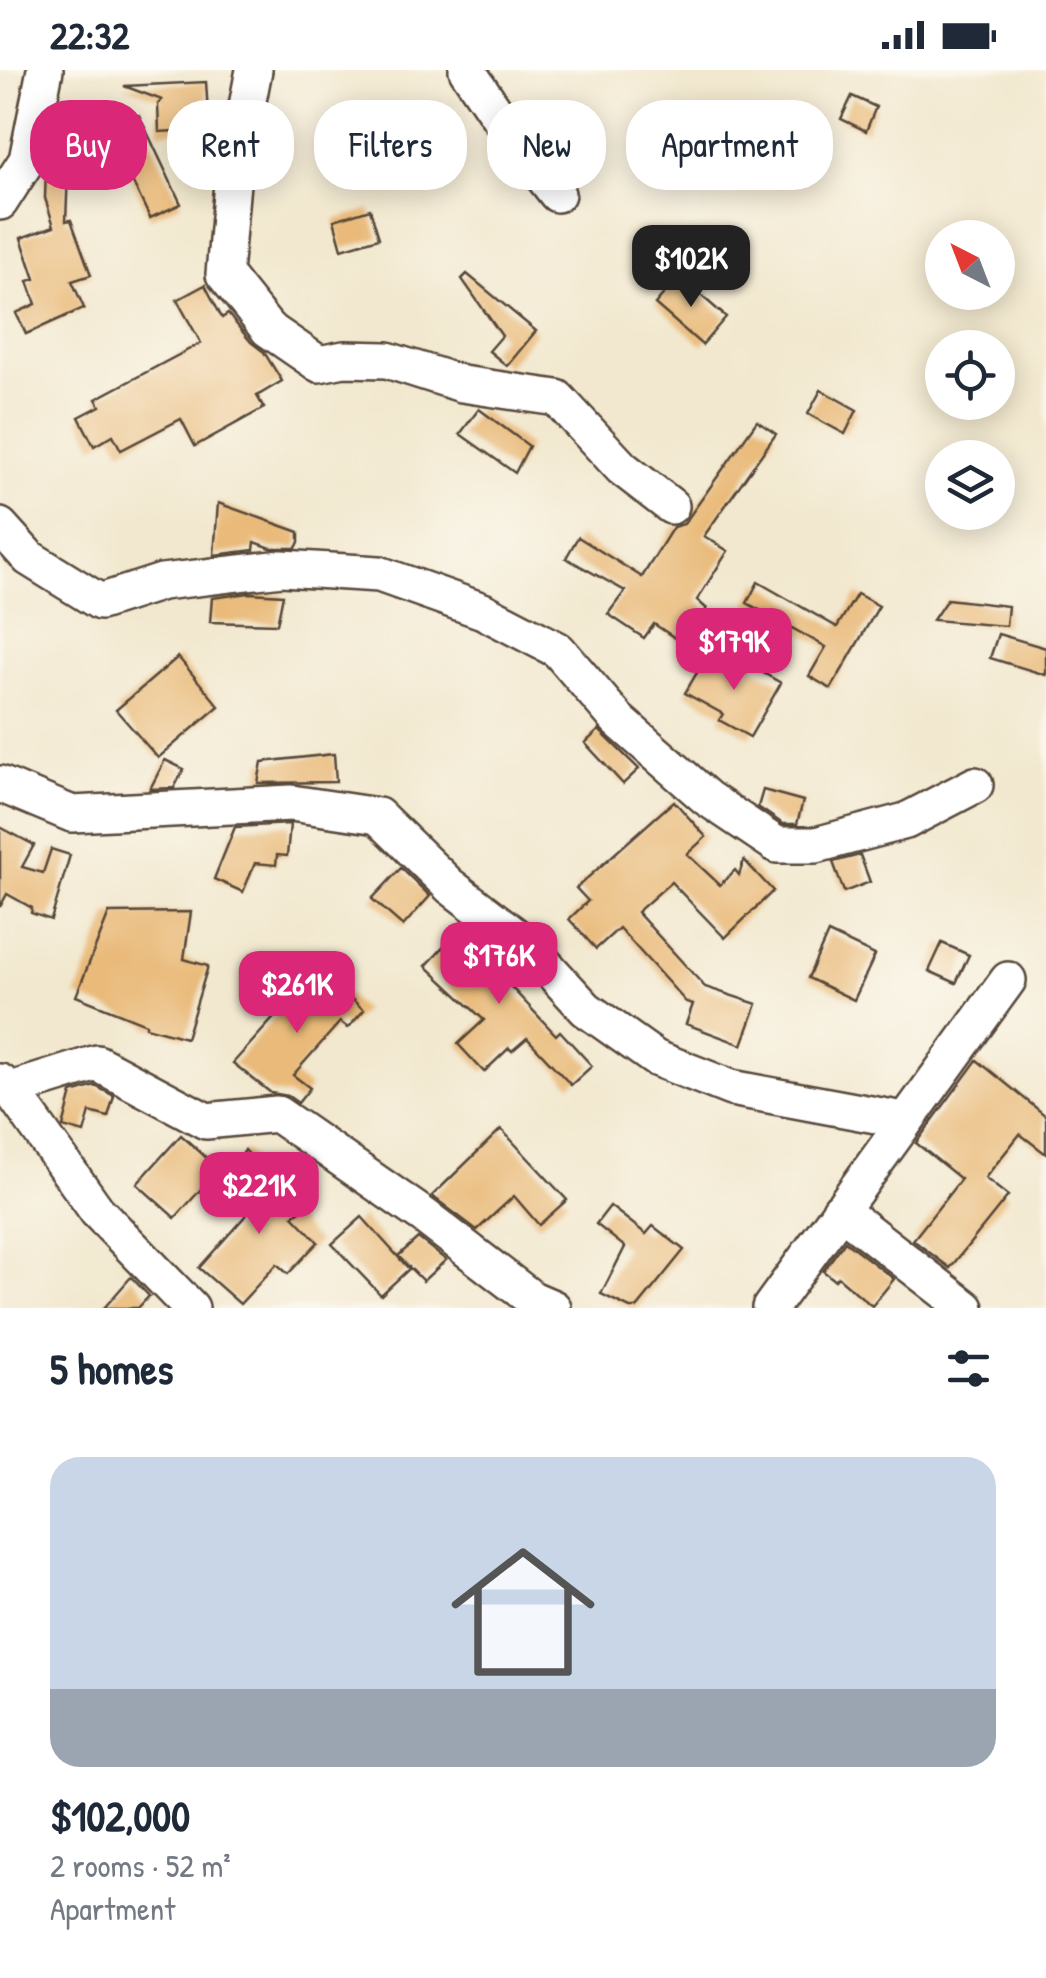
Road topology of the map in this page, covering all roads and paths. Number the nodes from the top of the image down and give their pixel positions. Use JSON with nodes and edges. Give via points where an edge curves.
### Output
{"nodes":[{"id":1,"x":44,"y":70,"type":"edge"},
{"id":2,"x":254,"y":70,"type":"edge"},
{"id":3,"x":467,"y":70,"type":"edge"},
{"id":4,"x":558,"y":194,"type":"dead end"},
{"id":5,"x":0,"y":202,"type":"edge"},
{"id":6,"x":670,"y":506,"type":"dead end"},
{"id":7,"x":0,"y":526,"type":"edge"},
{"id":8,"x":0,"y":784,"type":"edge"},
{"id":9,"x":975,"y":785,"type":"dead end"},
{"id":10,"x":1008,"y":980,"type":"dead end"},
{"id":11,"x":6,"y":1086,"type":"edge"},
{"id":12,"x":904,"y":1120,"type":"junction"},
{"id":13,"x":840,"y":1210,"type":"junction"},
{"id":14,"x":191,"y":1308,"type":"edge"},
{"id":15,"x":553,"y":1308,"type":"edge"},
{"id":16,"x":770,"y":1308,"type":"edge"},
{"id":17,"x":966,"y":1308,"type":"edge"}],
"edges":[{"from":1,"to":5,"type":"street","via":[[27,160]]},
{"from":2,"to":6,"type":"street","via":[[232,182],[224,274],[268,329],[319,364],[387,360],[462,384],[557,398],[622,468]]},
{"from":3,"to":4,"type":"street"},
{"from":7,"to":9,"type":"street","via":[[29,558],[100,602],[162,582],[282,568],[380,574],[483,611],[558,650],[618,720],[707,798],[777,845],[816,845],[906,821]]},
{"from":8,"to":12,"type":"street","via":[[72,814],[291,803],[378,816],[450,886],[527,945],[586,1010],[655,1058],[731,1088]]},
{"from":10,"to":12,"type":"street"},
{"from":11,"to":14,"type":"street","via":[[97,1211]]},
{"from":11,"to":15,"type":"street","via":[[97,1063],[206,1121],[276,1114]]},
{"from":12,"to":13,"type":"street"},
{"from":13,"to":16,"type":"street"},
{"from":13,"to":17,"type":"street"}]}
